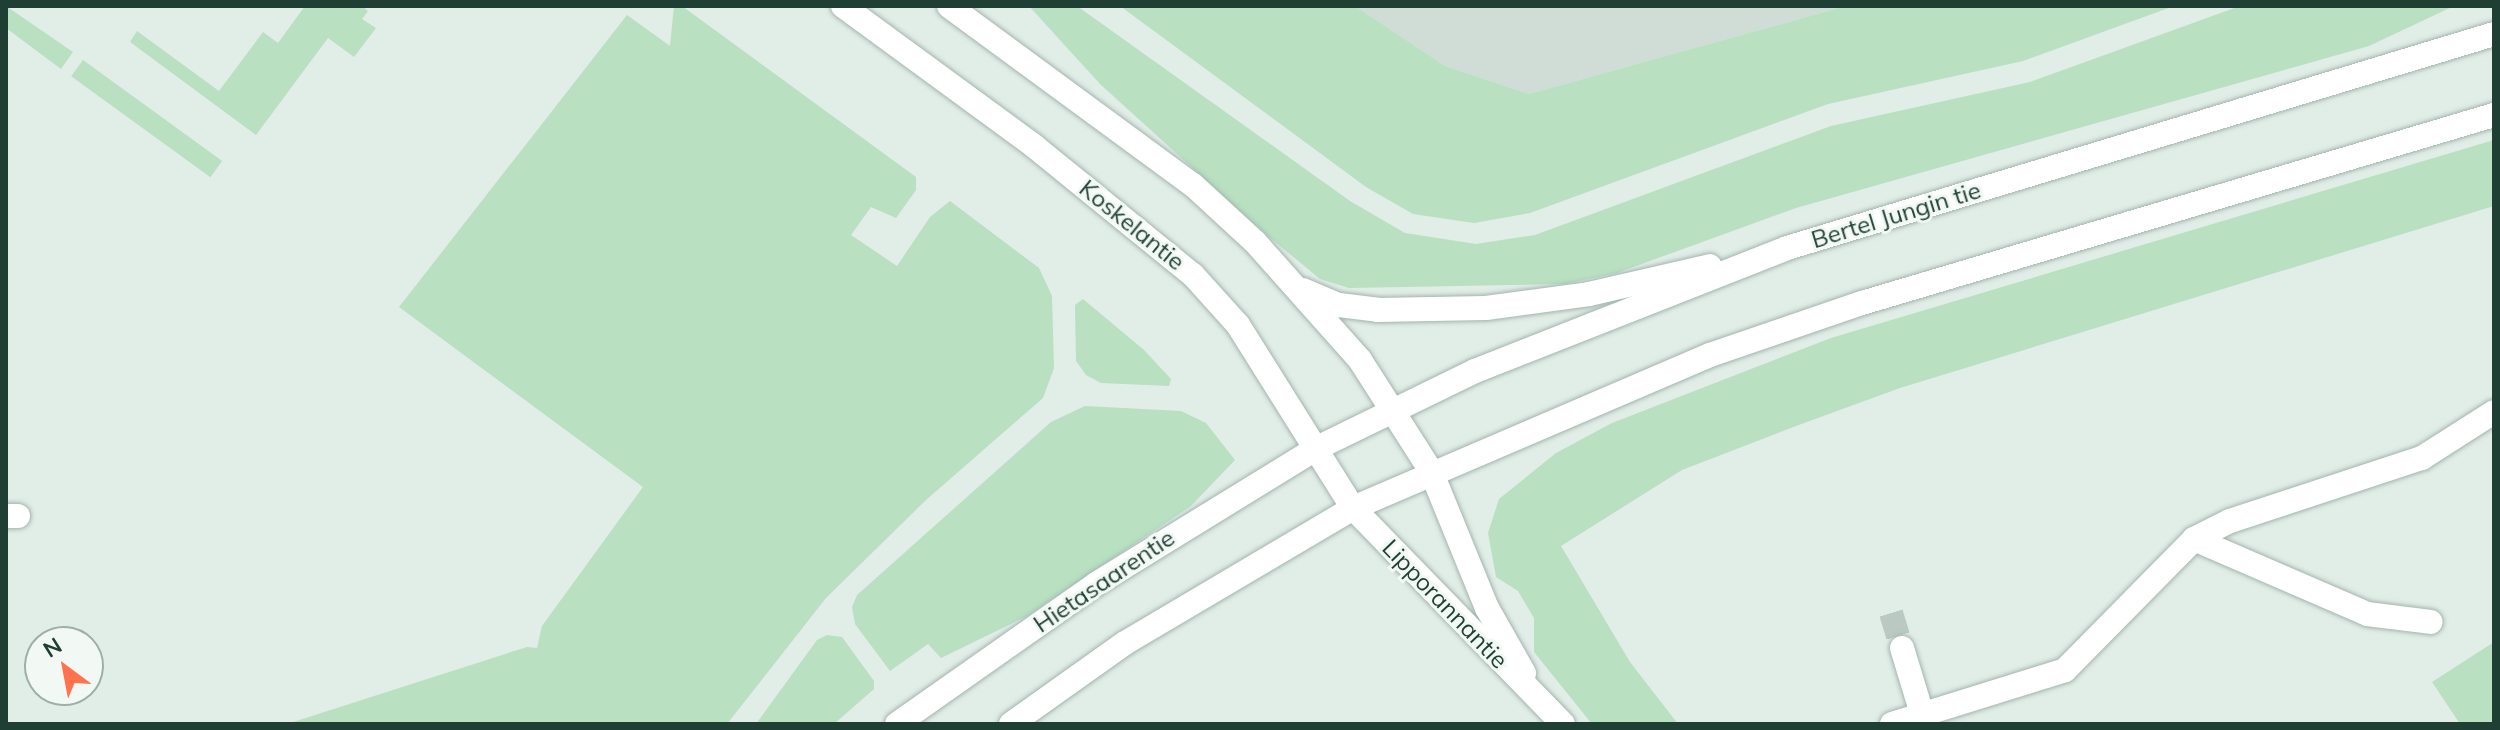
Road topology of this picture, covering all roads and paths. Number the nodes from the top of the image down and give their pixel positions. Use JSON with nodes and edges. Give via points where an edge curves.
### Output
{"nodes":[{"id":1,"x":843,"y":6,"type":"edge"},
{"id":2,"x":949,"y":6,"type":"edge"},
{"id":3,"x":2494,"y":34,"type":"edge"},
{"id":4,"x":2494,"y":115,"type":"edge"},
{"id":5,"x":1787,"y":248,"type":"junction"},
{"id":6,"x":1296,"y":287,"type":"junction"},
{"id":7,"x":1395,"y":409,"type":"junction"},
{"id":8,"x":2494,"y":412,"type":"edge"},
{"id":9,"x":1317,"y":448,"type":"junction"},
{"id":10,"x":1431,"y":471,"type":"junction"},
{"id":11,"x":1353,"y":508,"type":"junction"},
{"id":12,"x":2194,"y":539,"type":"junction"},
{"id":13,"x":2431,"y":622,"type":"dead end"},
{"id":14,"x":1902,"y":648,"type":"tunnel mouth"},
{"id":15,"x":1539,"y":699,"type":"junction"},
{"id":16,"x":1922,"y":714,"type":"junction"},
{"id":17,"x":897,"y":724,"type":"edge"},
{"id":18,"x":1011,"y":724,"type":"edge"},
{"id":19,"x":1563,"y":724,"type":"edge"},
{"id":20,"x":1892,"y":724,"type":"edge"}],
"edges":[{"from":1,"to":9,"type":"main road","name":"Koskelantie","via":[[1046,155],[1193,275],[1238,325]]},
{"from":2,"to":6,"type":"main road","via":[[1193,185]]},
{"from":3,"to":5,"type":"main road","name":"Bertel Jungin tie"},
{"from":4,"to":10,"type":"main road","via":[[1862,303],[1710,355]]},
{"from":5,"to":6,"type":"main road","via":[[1589,294],[1486,308],[1378,310],[1339,305]]},
{"from":5,"to":7,"type":"main road","name":"Bertel Jungin tie","via":[[1475,371]]},
{"from":6,"to":7,"type":"main road"},
{"from":7,"to":9,"type":"main road","name":"Bertel Jungin tie"},
{"from":7,"to":10,"type":"main road"},
{"from":8,"to":12,"type":"main road","via":[[2422,458],[2230,521]]},
{"from":9,"to":11,"type":"main road","name":"Koskelantie"},
{"from":9,"to":17,"type":"main road","name":"Hietasaarentie","via":[[1096,584]]},
{"from":10,"to":11,"type":"main road"},
{"from":10,"to":15,"type":"main road","name":"Lipporannantie","via":[[1487,608]]},
{"from":11,"to":15,"type":"main road","name":"Lipporannantie"},
{"from":11,"to":18,"type":"main road","via":[[1125,643]]},
{"from":12,"to":13,"type":"main road","via":[[2367,614]]},
{"from":12,"to":16,"type":"main road","via":[[2065,670]]},
{"from":14,"to":16,"type":"main road"},
{"from":15,"to":19,"type":"main road","name":"Lipporannantie"},
{"from":16,"to":20,"type":"main road"}]}
